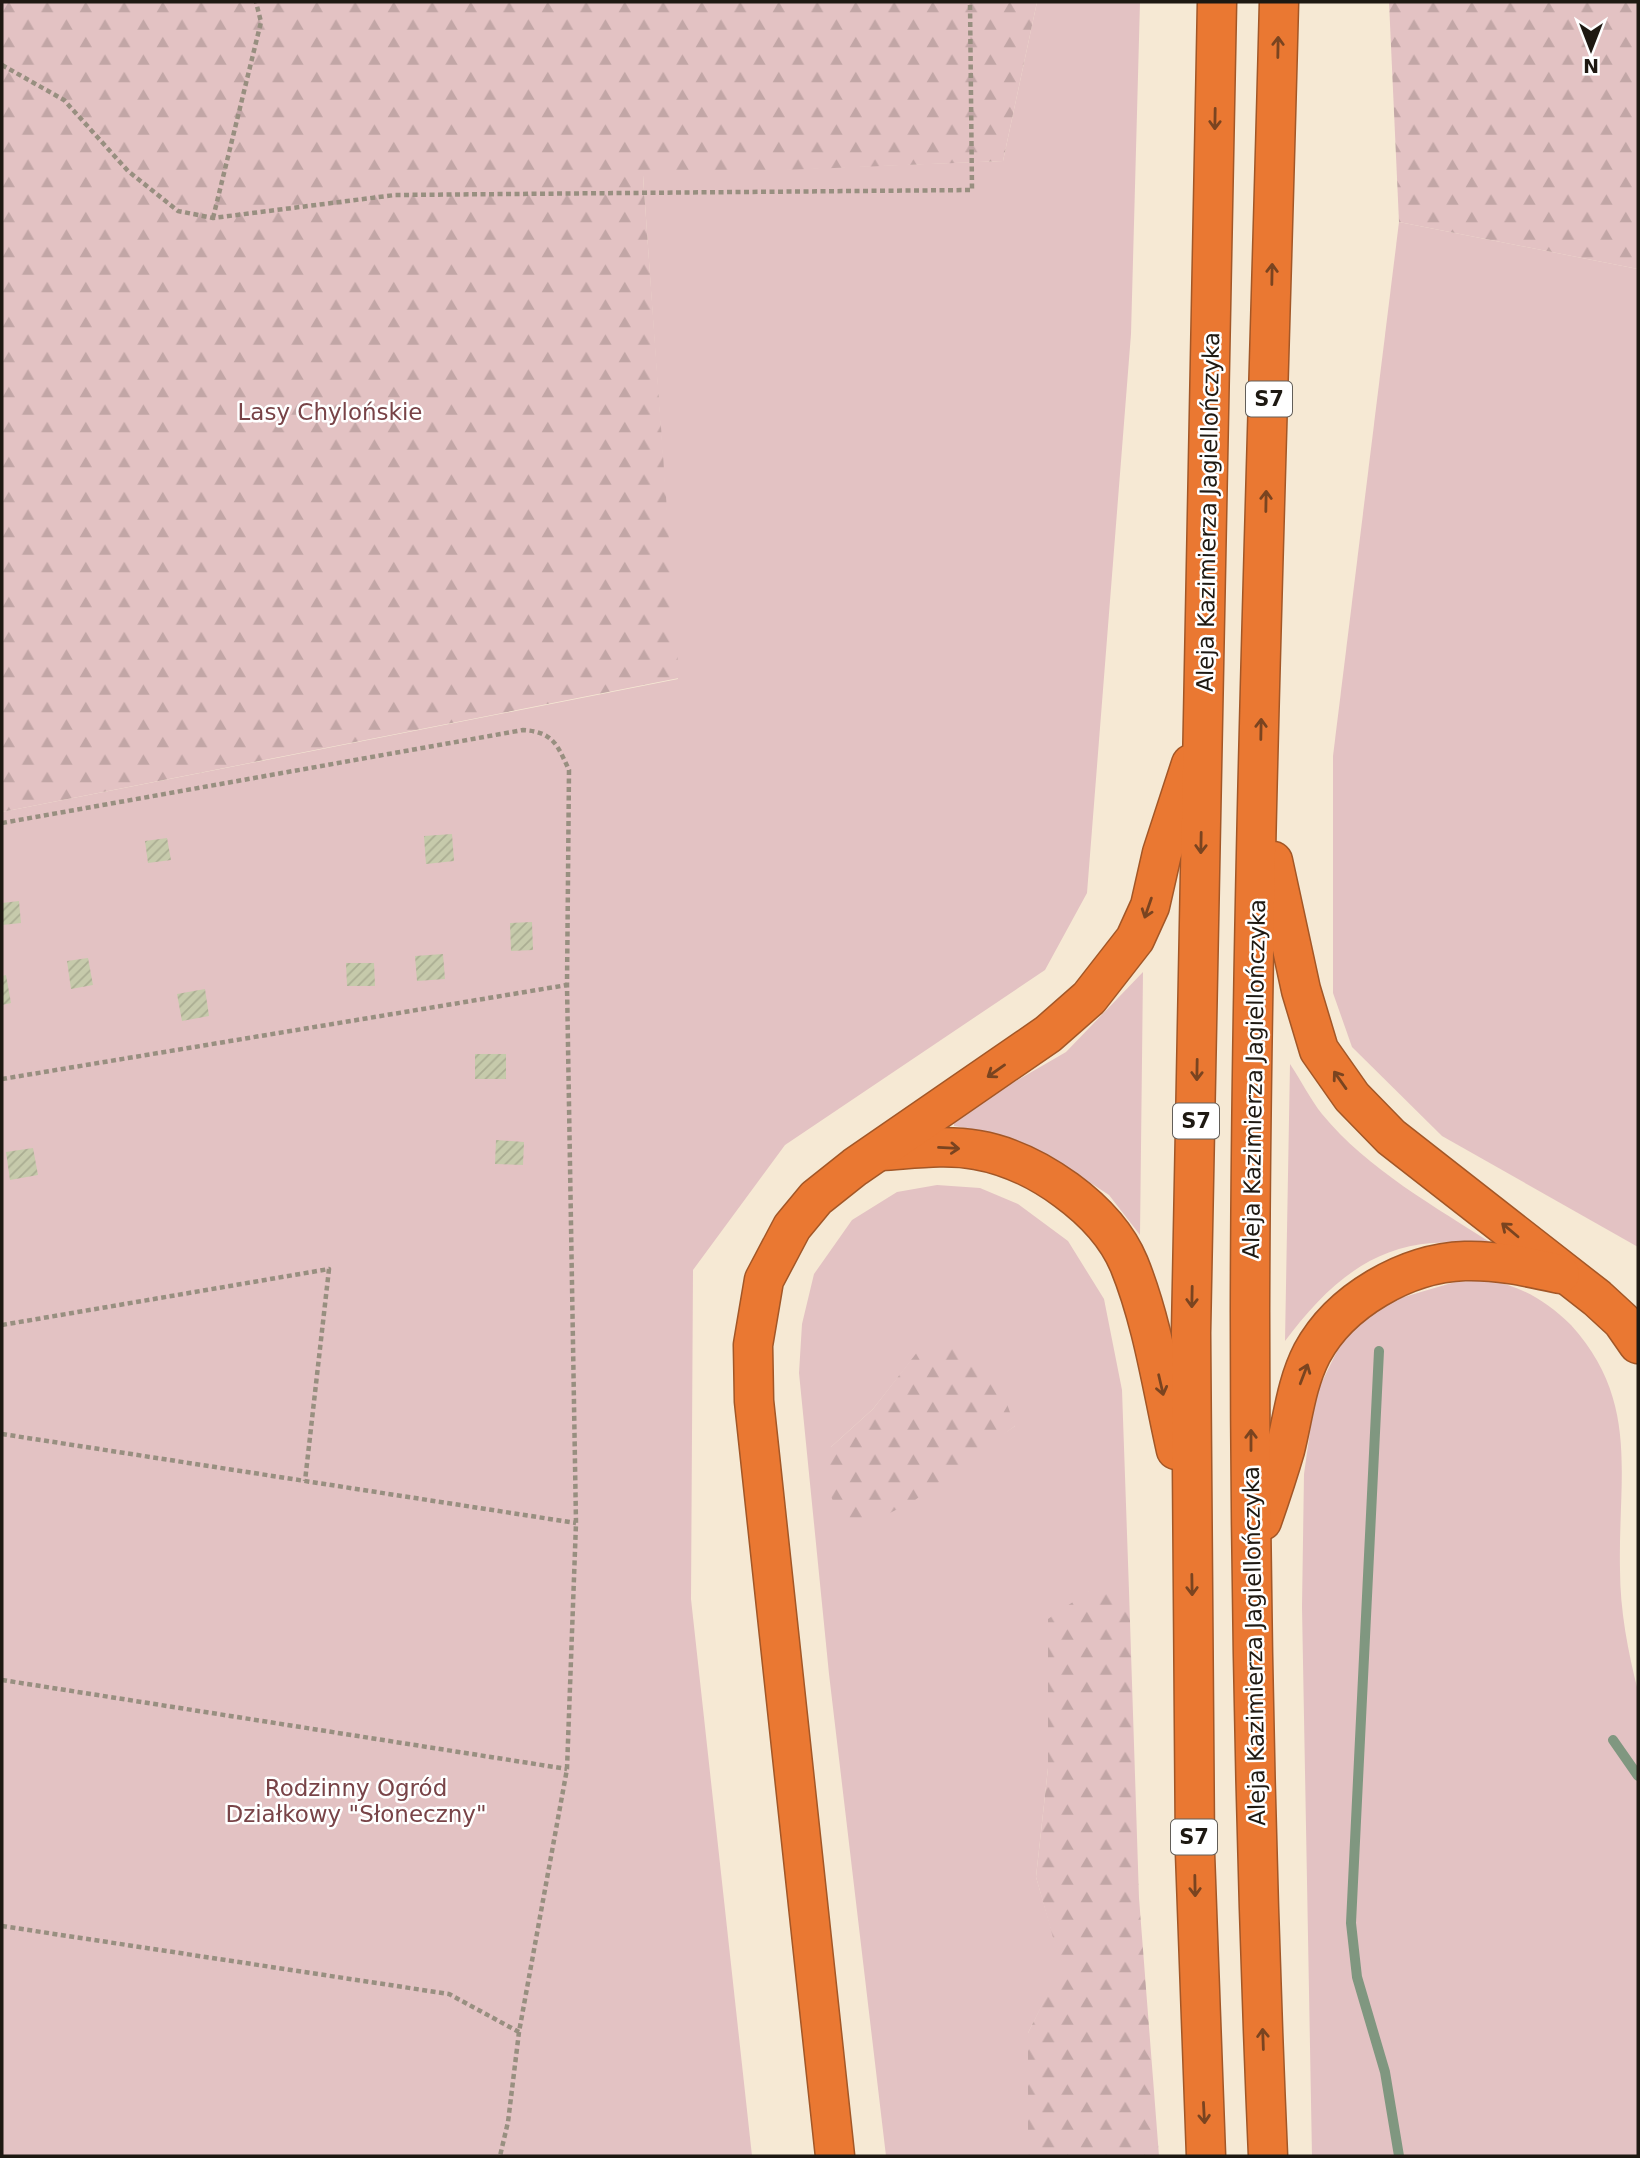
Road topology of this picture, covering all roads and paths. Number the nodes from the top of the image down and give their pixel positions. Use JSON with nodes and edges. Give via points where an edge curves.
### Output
{"nodes":[{"id":1,"x":256,"y":2,"type":"edge"},
{"id":2,"x":970,"y":2,"type":"edge"},
{"id":3,"x":1217,"y":2,"type":"edge"},
{"id":4,"x":1279,"y":2,"type":"edge"},
{"id":5,"x":2,"y":65,"type":"edge"},
{"id":6,"x":213,"y":218,"type":"junction"},
{"id":7,"x":1204,"y":725,"type":"junction"},
{"id":8,"x":1259,"y":797,"type":"junction"},
{"id":9,"x":2,"y":822,"type":"edge"},
{"id":10,"x":567,"y":985,"type":"junction"},
{"id":11,"x":2,"y":1079,"type":"edge"},
{"id":12,"x":881,"y":1151,"type":"junction"},
{"id":13,"x":1562,"y":1274,"type":"junction"},
{"id":14,"x":2,"y":1325,"type":"edge"},
{"id":15,"x":1638,"y":1344,"type":"edge"},
{"id":16,"x":2,"y":1434,"type":"edge"},
{"id":17,"x":305,"y":1481,"type":"junction"},
{"id":18,"x":1191,"y":1517,"type":"junction"},
{"id":19,"x":576,"y":1522,"type":"junction"},
{"id":20,"x":1251,"y":1557,"type":"junction"},
{"id":21,"x":2,"y":1680,"type":"edge"},
{"id":22,"x":567,"y":1769,"type":"junction"},
{"id":23,"x":2,"y":1926,"type":"edge"},
{"id":24,"x":519,"y":2032,"type":"junction"},
{"id":25,"x":500,"y":2156,"type":"edge"},
{"id":26,"x":835,"y":2156,"type":"edge"},
{"id":27,"x":1206,"y":2156,"type":"edge"},
{"id":28,"x":1268,"y":2156,"type":"edge"}],
"edges":[{"from":1,"to":6,"type":"path","via":[[261,22]]},
{"from":2,"to":6,"type":"path","via":[[972,190],[395,195]]},
{"from":3,"to":7,"type":"highway","name":"Aleja Kazimierza Jagiellończyka","number":"S7","one_way":true},
{"from":8,"to":4,"type":"highway","name":"Aleja Kazimierza Jagiellończyka","number":"S7","one_way":true},
{"from":5,"to":6,"type":"path","via":[[64,100],[128,171],[178,211]]},
{"from":7,"to":12,"type":"highway","one_way":true,"via":[[1162,853],[1150,906],[1115,967],[1089,998],[1048,1034]]},
{"from":7,"to":18,"type":"highway","name":"Aleja Kazimierza Jagiellończyka","number":"S7","one_way":true},
{"from":13,"to":8,"type":"highway","one_way":true,"via":[[1391,1137],[1352,1097],[1319,1050],[1301,990]]},
{"from":20,"to":8,"type":"highway","name":"Aleja Kazimierza Jagiellończyka","number":"S7","one_way":true},
{"from":9,"to":10,"type":"path","via":[[523,730],[543,732],[557,745],[569,770]]},
{"from":10,"to":11,"type":"path"},
{"from":10,"to":19,"type":"path"},
{"from":12,"to":18,"type":"highway","one_way":true,"via":[[978,1150],[1066,1189],[1101,1220],[1128,1261],[1143,1303]]},
{"from":12,"to":26,"type":"highway","via":[[816,1198],[792,1227],[764,1280],[753,1345],[754,1401]]},
{"from":13,"to":15,"type":"highway","via":[[1622,1321]]},
{"from":20,"to":13,"type":"highway","one_way":true,"via":[[1285,1449],[1296,1393],[1312,1353],[1337,1318],[1387,1283],[1412,1272],[1462,1261],[1502,1262]]},
{"from":14,"to":17,"type":"path","via":[[329,1269]]},
{"from":16,"to":17,"type":"path"},
{"from":17,"to":19,"type":"path"},
{"from":18,"to":27,"type":"highway","name":"Aleja Kazimierza Jagiellończyka","number":"S7","one_way":true,"via":[[1195,1853]]},
{"from":19,"to":22,"type":"path"},
{"from":28,"to":20,"type":"highway","name":"Aleja Kazimierza Jagiellończyka","number":"S7","one_way":true},
{"from":21,"to":22,"type":"path"},
{"from":22,"to":24,"type":"path"},
{"from":23,"to":24,"type":"path","via":[[449,1994]]},
{"from":24,"to":25,"type":"path","via":[[509,2122]]}]}
